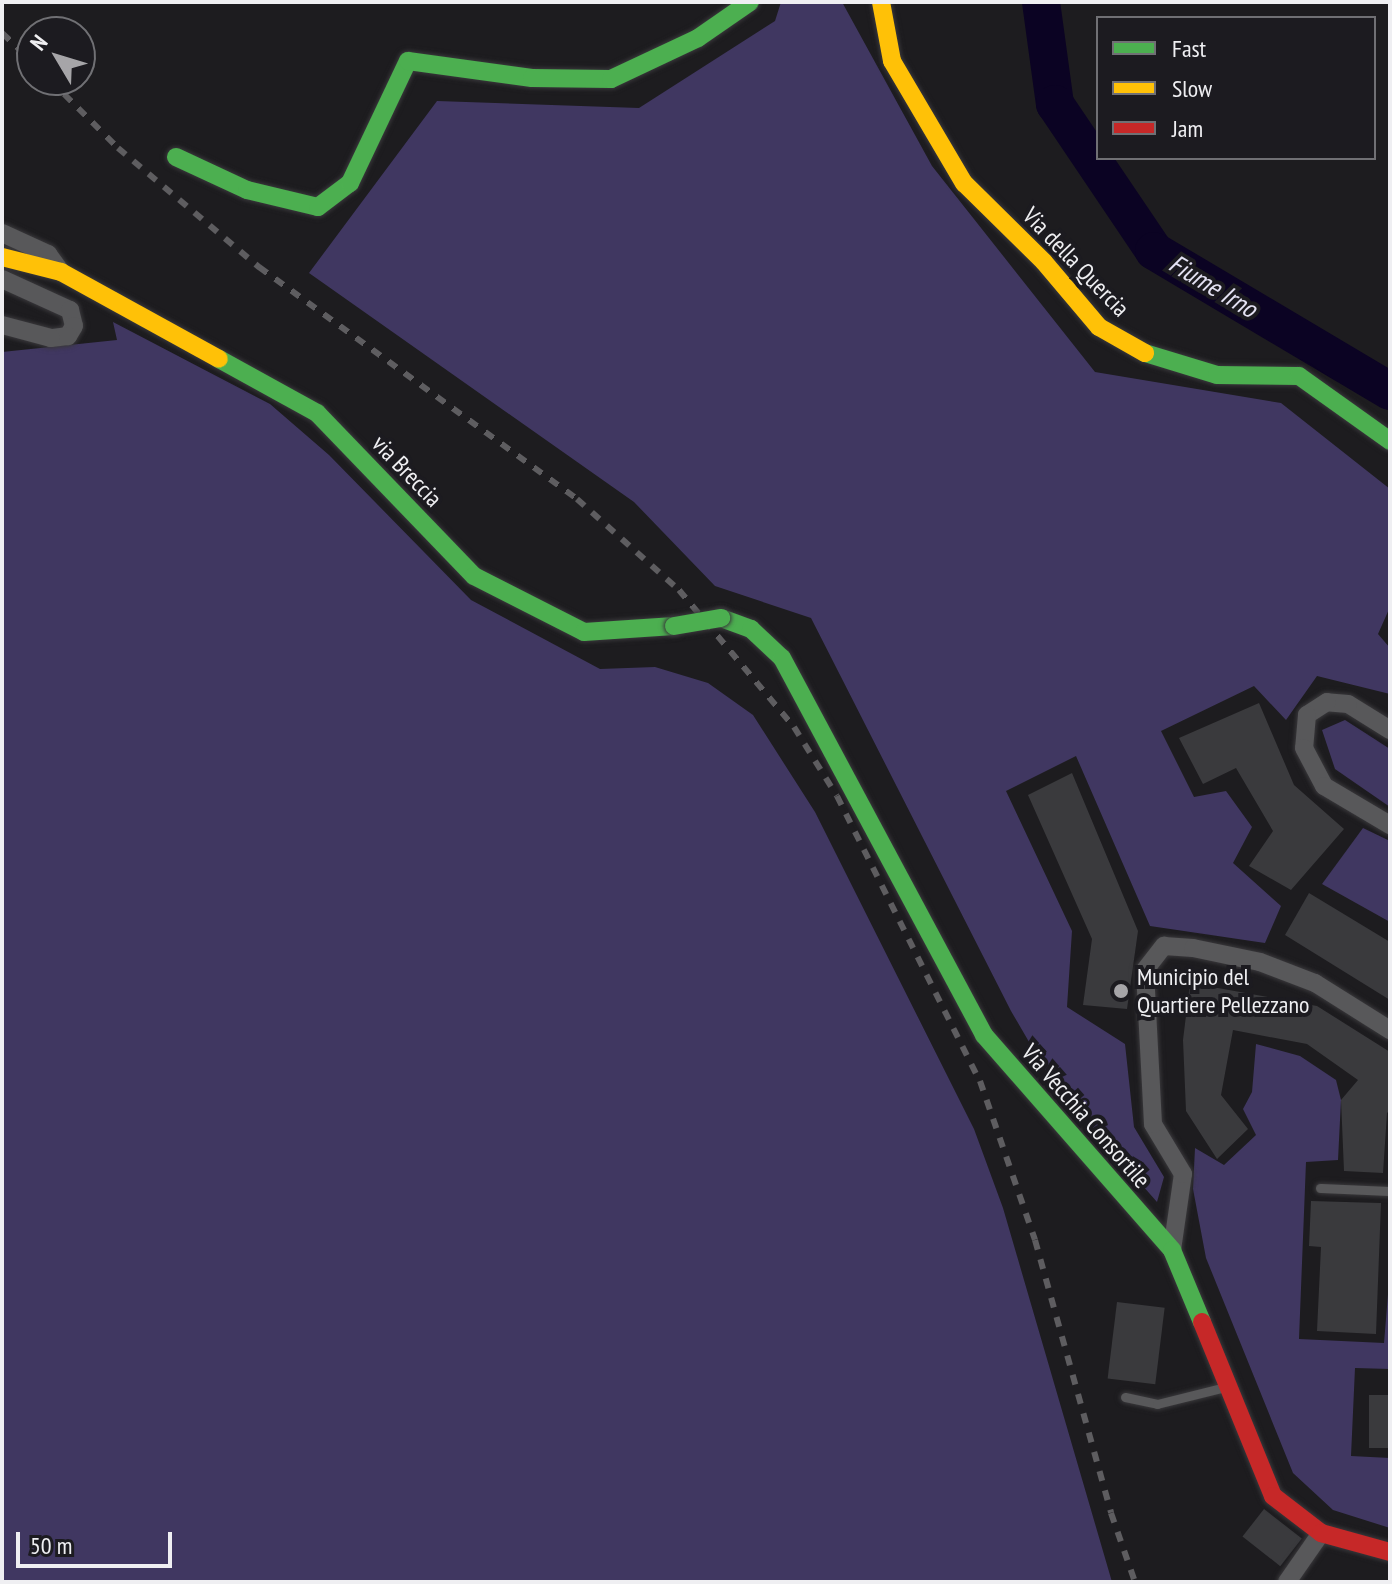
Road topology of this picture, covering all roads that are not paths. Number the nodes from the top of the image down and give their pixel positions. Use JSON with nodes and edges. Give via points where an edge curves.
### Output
{"nodes":[{"id":1,"x":750,"y":2,"type":"edge"},
{"id":2,"x":881,"y":2,"type":"edge"},
{"id":3,"x":176,"y":157,"type":"dead end"},
{"id":4,"x":2,"y":233,"type":"edge"},
{"id":5,"x":2,"y":257,"type":"edge"},
{"id":6,"x":61,"y":272,"type":"junction"},
{"id":7,"x":2,"y":279,"type":"edge"},
{"id":8,"x":2,"y":325,"type":"edge"},
{"id":9,"x":1390,"y":441,"type":"edge"},
{"id":10,"x":782,"y":658,"type":"joint"},
{"id":11,"x":1390,"y":730,"type":"edge"},
{"id":12,"x":1390,"y":825,"type":"edge"},
{"id":13,"x":1390,"y":1030,"type":"edge"},
{"id":14,"x":1320,"y":1188,"type":"dead end"},
{"id":15,"x":1390,"y":1191,"type":"edge"},
{"id":16,"x":1172,"y":1250,"type":"junction"},
{"id":17,"x":1228,"y":1386,"type":"junction"},
{"id":18,"x":1125,"y":1397,"type":"dead end"},
{"id":19,"x":1321,"y":1533,"type":"junction"},
{"id":20,"x":1390,"y":1552,"type":"edge"},
{"id":21,"x":1287,"y":1582,"type":"edge"}],
"edges":[{"from":1,"to":3,"type":"street","via":[[698,38],[611,79],[532,78],[408,61],[350,183],[318,207],[247,190]]},
{"from":2,"to":9,"type":"street","name":"Via della Quercia","via":[[892,61],[964,183],[1044,262],[1099,327],[1137,350],[1217,375],[1299,376]]},
{"from":4,"to":6,"type":"street","via":[[48,254]]},
{"from":5,"to":6,"type":"street","name":"via Breccia"},
{"from":6,"to":10,"type":"street","name":"via Breccia","bridge":true,"via":[[317,413],[474,576],[584,632],[721,618],[751,629]]},
{"from":7,"to":8,"type":"street","via":[[70,310],[74,326],[68,336],[51,338]]},
{"from":10,"to":16,"type":"street","name":"Via Vecchia Consortile","via":[[984,1035]]},
{"from":11,"to":12,"type":"street","via":[[1348,704],[1327,702],[1307,715],[1304,748],[1324,786]]},
{"from":13,"to":16,"type":"street","via":[[1315,983],[1260,962],[1164,946],[1145,970],[1153,1124],[1183,1174]]},
{"from":14,"to":15,"type":"lane"},
{"from":16,"to":17,"type":"street","name":"Via Vecchia Consortile"},
{"from":17,"to":18,"type":"lane","via":[[1157,1404]]},
{"from":17,"to":19,"type":"street","name":"Via Vecchia Consortile","via":[[1273,1496]]},
{"from":19,"to":20,"type":"street","name":"Via Vecchia Consortile"},
{"from":19,"to":21,"type":"street"}]}
